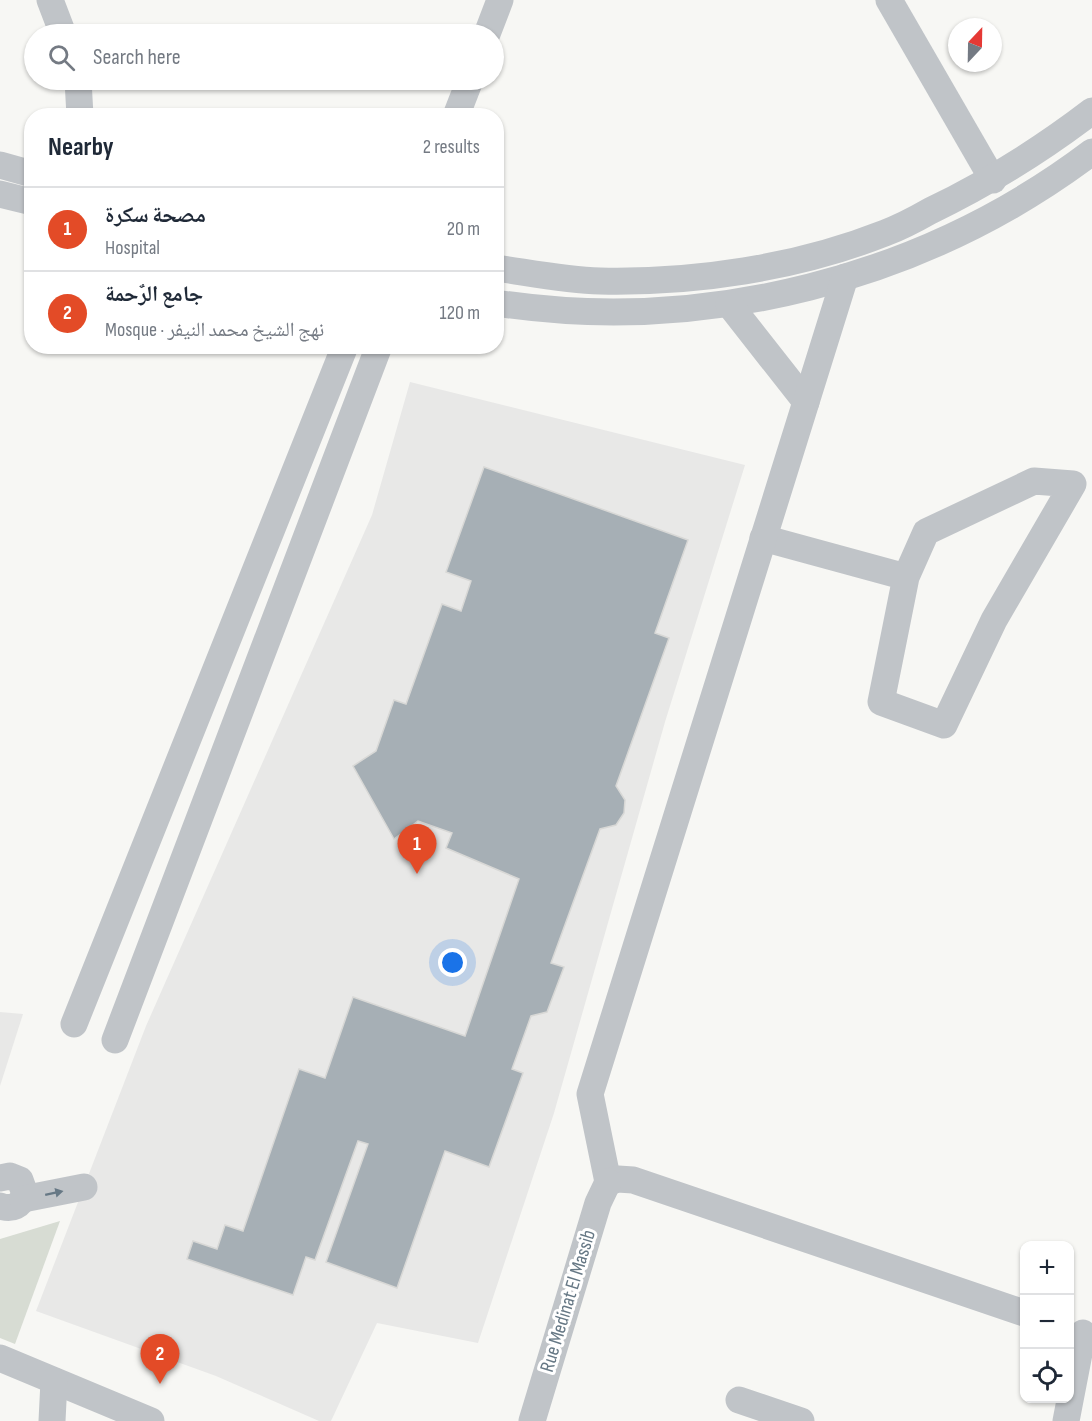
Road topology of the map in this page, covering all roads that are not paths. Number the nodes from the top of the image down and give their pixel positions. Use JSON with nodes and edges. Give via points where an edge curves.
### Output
{"nodes":[{"id":1,"x":500,"y":0,"type":"edge"},
{"id":2,"x":889,"y":0,"type":"edge"},
{"id":3,"x":52,"y":1,"type":"edge"},
{"id":4,"x":60,"y":24,"type":"edge"},
{"id":5,"x":491,"y":24,"type":"edge"},
{"id":6,"x":79,"y":90,"type":"edge"},
{"id":7,"x":466,"y":90,"type":"edge"},
{"id":8,"x":80,"y":108,"type":"edge"},
{"id":9,"x":459,"y":108,"type":"edge"},
{"id":10,"x":1092,"y":111,"type":"edge"},
{"id":11,"x":1092,"y":152,"type":"edge"},
{"id":12,"x":0,"y":165,"type":"edge"},
{"id":13,"x":24,"y":172,"type":"edge"},
{"id":14,"x":993,"y":180,"type":"junction"},
{"id":15,"x":0,"y":194,"type":"edge"},
{"id":16,"x":24,"y":200,"type":"edge"},
{"id":17,"x":504,"y":269,"type":"edge"},
{"id":18,"x":845,"y":278,"type":"junction"},
{"id":19,"x":504,"y":304,"type":"edge"},
{"id":20,"x":729,"y":304,"type":"junction"},
{"id":21,"x":342,"y":354,"type":"edge"},
{"id":22,"x":376,"y":354,"type":"edge"},
{"id":23,"x":806,"y":402,"type":"junction"},
{"id":24,"x":763,"y":538,"type":"junction"},
{"id":25,"x":906,"y":577,"type":"junction"},
{"id":26,"x":74,"y":1024,"type":"dead end"},
{"id":27,"x":115,"y":1040,"type":"dead end"},
{"id":28,"x":0,"y":1178,"type":"edge"},
{"id":29,"x":608,"y":1182,"type":"junction"},
{"id":30,"x":84,"y":1187,"type":"dead end"},
{"id":31,"x":9,"y":1207,"type":"edge"},
{"id":32,"x":1020,"y":1312,"type":"edge"},
{"id":33,"x":1082,"y":1332,"type":"edge"},
{"id":34,"x":0,"y":1358,"type":"edge"},
{"id":35,"x":54,"y":1381,"type":"junction"},
{"id":36,"x":739,"y":1400,"type":"dead end"},
{"id":37,"x":52,"y":1421,"type":"edge"},
{"id":38,"x":151,"y":1421,"type":"edge"},
{"id":39,"x":532,"y":1421,"type":"edge"},
{"id":40,"x":801,"y":1421,"type":"edge"},
{"id":41,"x":1066,"y":1421,"type":"edge"}],
"edges":[{"from":1,"to":5,"type":"street"},
{"from":2,"to":14,"type":"street"},
{"from":3,"to":4,"type":"street"},
{"from":6,"to":8,"type":"street"},
{"from":7,"to":9,"type":"street"},
{"from":10,"to":14,"type":"street"},
{"from":11,"to":18,"type":"street","via":[[987,218],[894,262]]},
{"from":12,"to":13,"type":"street"},
{"from":14,"to":17,"type":"street","via":[[886,233],[830,252],[772,265],[657,281],[598,281]]},
{"from":15,"to":16,"type":"street"},
{"from":18,"to":20,"type":"street"},
{"from":18,"to":23,"type":"street"},
{"from":19,"to":20,"type":"street","via":[[603,311]]},
{"from":20,"to":23,"type":"street"},
{"from":21,"to":26,"type":"street"},
{"from":22,"to":27,"type":"street"},
{"from":23,"to":24,"type":"street"},
{"from":24,"to":25,"type":"street"},
{"from":24,"to":29,"type":"street","via":[[590,1094]]},
{"from":25,"to":25,"type":"street","via":[[926,532],[1034,482],[1073,484],[994,620],[944,725],[881,702]]},
{"from":28,"to":31,"type":"street","via":[[20,1180],[24,1189]]},
{"from":29,"to":32,"type":"street","via":[[633,1180]]},
{"from":29,"to":39,"type":"street","name":"Rue Medinat El Massib","via":[[598,1203]]},
{"from":31,"to":30,"type":"street","one_way":true},
{"from":33,"to":41,"type":"street"},
{"from":34,"to":35,"type":"street"},
{"from":35,"to":37,"type":"street"},
{"from":35,"to":38,"type":"street"},
{"from":36,"to":40,"type":"street"}]}
